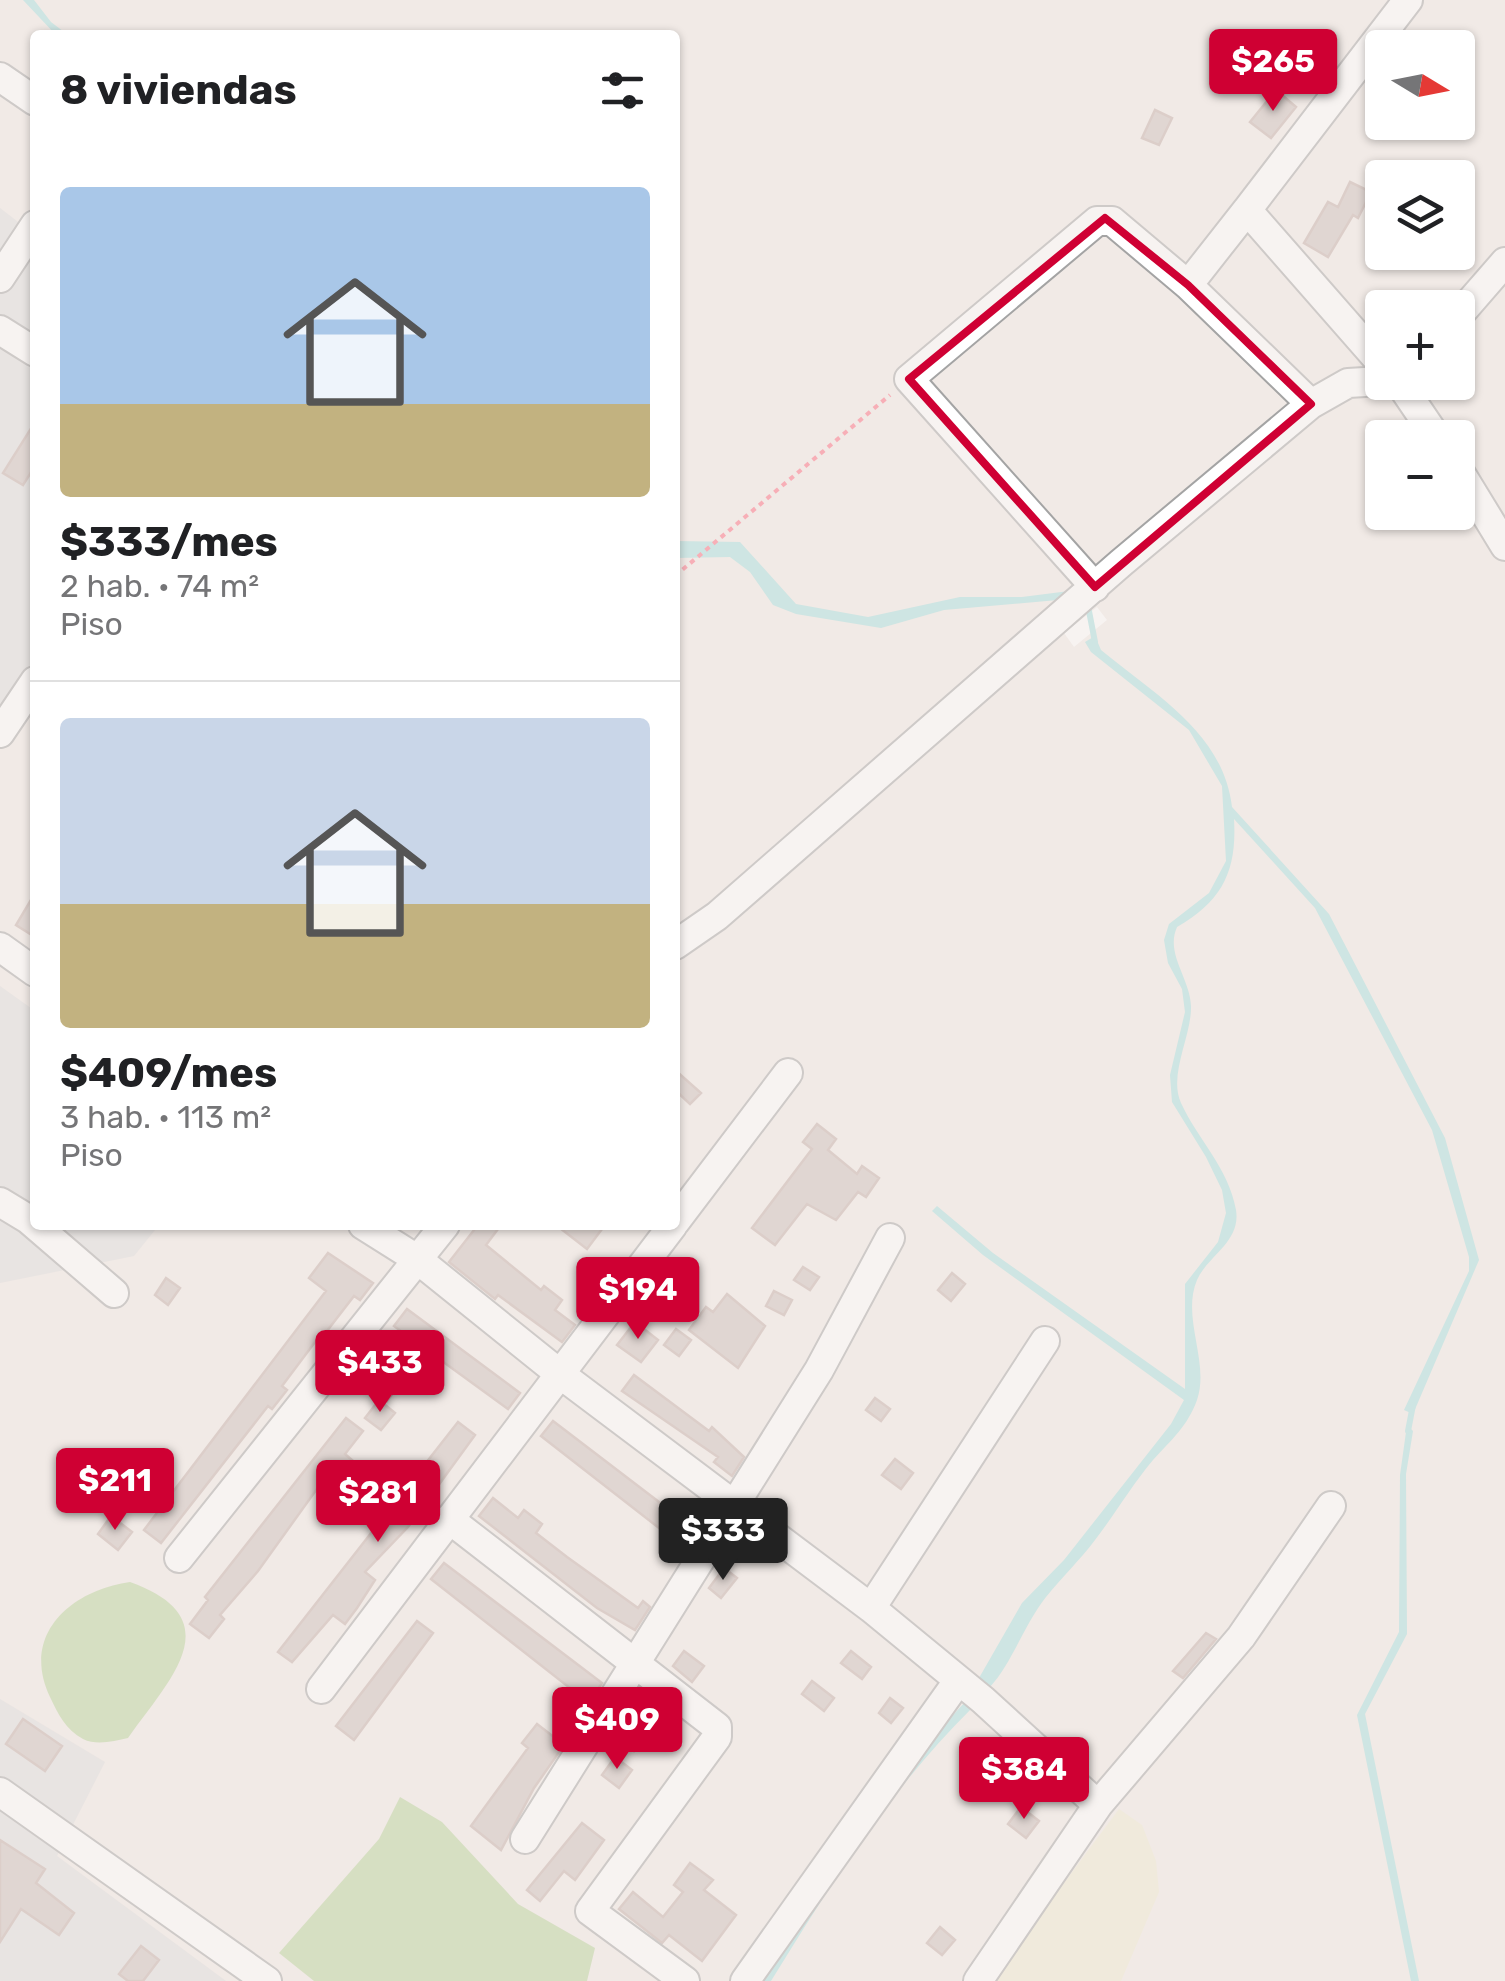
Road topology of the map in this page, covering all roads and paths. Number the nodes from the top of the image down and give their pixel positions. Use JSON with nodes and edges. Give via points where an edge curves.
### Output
{"nodes":[{"id":1,"x":1408,"y":0,"type":"edge"},
{"id":2,"x":0,"y":77,"type":"edge"},
{"id":3,"x":30,"y":98,"type":"edge"},
{"id":4,"x":1247,"y":210,"type":"junction"},
{"id":5,"x":30,"y":233,"type":"edge"},
{"id":6,"x":1505,"y":262,"type":"edge"},
{"id":7,"x":0,"y":278,"type":"edge"},
{"id":8,"x":1188,"y":285,"type":"junction"},
{"id":9,"x":1475,"y":296,"type":"edge"},
{"id":10,"x":0,"y":330,"type":"edge"},
{"id":11,"x":1365,"y":345,"type":"edge"},
{"id":12,"x":30,"y":349,"type":"edge"},
{"id":13,"x":909,"y":379,"type":"junction"},
{"id":14,"x":1365,"y":382,"type":"edge"},
{"id":15,"x":1311,"y":404,"type":"junction"},
{"id":16,"x":1475,"y":497,"type":"edge"},
{"id":17,"x":1505,"y":546,"type":"edge"},
{"id":18,"x":680,"y":572,"type":"edge"},
{"id":19,"x":1089,"y":593,"type":"junction"},
{"id":20,"x":30,"y":688,"type":"edge"},
{"id":21,"x":0,"y":733,"type":"edge"},
{"id":22,"x":680,"y":942,"type":"edge"},
{"id":23,"x":0,"y":948,"type":"edge"},
{"id":24,"x":30,"y":969,"type":"edge"},
{"id":25,"x":788,"y":1073,"type":"dead end"},
{"id":26,"x":0,"y":1202,"type":"edge"},
{"id":27,"x":30,"y":1214,"type":"edge"},
{"id":28,"x":680,"y":1216,"type":"edge"},
{"id":29,"x":48,"y":1230,"type":"edge"},
{"id":30,"x":372,"y":1230,"type":"edge"},
{"id":31,"x":440,"y":1230,"type":"edge"},
{"id":32,"x":669,"y":1230,"type":"edge"},
{"id":33,"x":890,"y":1238,"type":"dead end"},
{"id":34,"x":417,"y":1259,"type":"junction"},
{"id":35,"x":114,"y":1293,"type":"dead end"},
{"id":36,"x":1045,"y":1341,"type":"dead end"},
{"id":37,"x":560,"y":1374,"type":"junction"},
{"id":38,"x":736,"y":1503,"type":"junction"},
{"id":39,"x":1330,"y":1506,"type":"dead end"},
{"id":40,"x":449,"y":1519,"type":"junction"},
{"id":41,"x":179,"y":1558,"type":"dead end"},
{"id":42,"x":871,"y":1608,"type":"junction"},
{"id":43,"x":636,"y":1661,"type":"junction"},
{"id":44,"x":321,"y":1689,"type":"dead end"},
{"id":45,"x":970,"y":1690,"type":"junction"},
{"id":46,"x":0,"y":1792,"type":"edge"},
{"id":47,"x":1098,"y":1805,"type":"junction"},
{"id":48,"x":525,"y":1839,"type":"dead end"},
{"id":49,"x":267,"y":1981,"type":"edge"},
{"id":50,"x":685,"y":1981,"type":"edge"},
{"id":51,"x":744,"y":1981,"type":"edge"},
{"id":52,"x":978,"y":1981,"type":"edge"}],
"edges":[{"from":1,"to":4,"type":"street"},
{"from":2,"to":3,"type":"street"},
{"from":4,"to":8,"type":"street"},
{"from":4,"to":11,"type":"street"},
{"from":5,"to":7,"type":"street"},
{"from":6,"to":9,"type":"street"},
{"from":8,"to":13,"type":"street","via":[[1112,222],[1097,220]]},
{"from":8,"to":15,"type":"street"},
{"from":10,"to":12,"type":"street"},
{"from":13,"to":18,"type":"path"},
{"from":13,"to":19,"type":"street"},
{"from":14,"to":15,"type":"street","via":[[1348,383]]},
{"from":15,"to":19,"type":"street"},
{"from":16,"to":17,"type":"street"},
{"from":19,"to":22,"type":"street"},
{"from":20,"to":21,"type":"street"},
{"from":23,"to":24,"type":"street"},
{"from":25,"to":28,"type":"street"},
{"from":26,"to":27,"type":"street"},
{"from":29,"to":35,"type":"street"},
{"from":30,"to":34,"type":"street"},
{"from":31,"to":34,"type":"street"},
{"from":32,"to":37,"type":"street"},
{"from":33,"to":38,"type":"street"},
{"from":34,"to":37,"type":"street"},
{"from":34,"to":41,"type":"street"},
{"from":36,"to":42,"type":"street"},
{"from":37,"to":38,"type":"street"},
{"from":37,"to":40,"type":"street"},
{"from":38,"to":42,"type":"street"},
{"from":38,"to":43,"type":"street"},
{"from":39,"to":47,"type":"street","via":[[1240,1637]]},
{"from":40,"to":43,"type":"street"},
{"from":40,"to":44,"type":"street"},
{"from":42,"to":45,"type":"street"},
{"from":43,"to":48,"type":"street"},
{"from":43,"to":50,"type":"street","via":[[711,1720],[716,1737],[590,1911]]},
{"from":45,"to":47,"type":"street"},
{"from":45,"to":51,"type":"street"},
{"from":46,"to":49,"type":"street"},
{"from":47,"to":52,"type":"street"}]}
